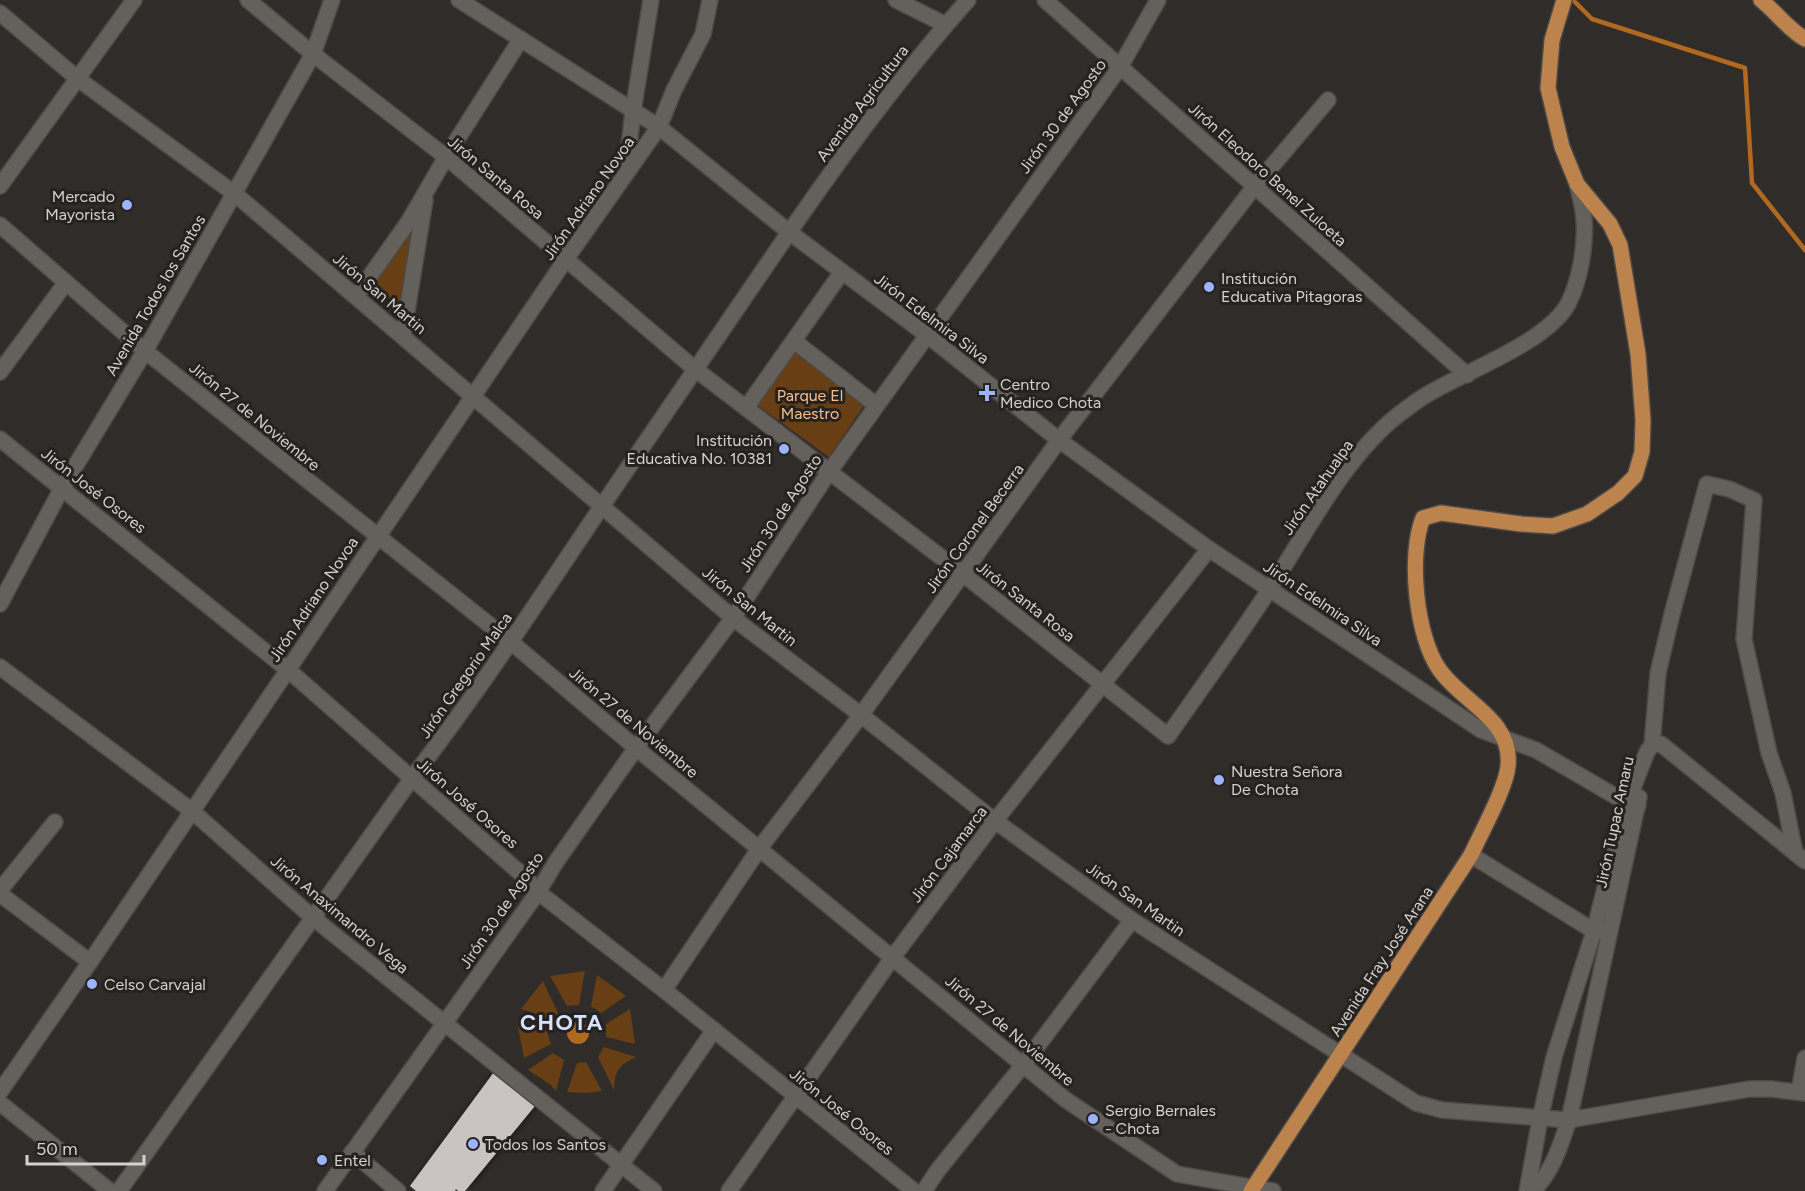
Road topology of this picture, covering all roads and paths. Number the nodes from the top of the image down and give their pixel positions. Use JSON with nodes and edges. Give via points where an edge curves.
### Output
{"nodes":[{"id":1,"x":248,"y":0,"type":"edge"},
{"id":2,"x":332,"y":0,"type":"edge"},
{"id":3,"x":459,"y":0,"type":"edge"},
{"id":4,"x":651,"y":0,"type":"edge"},
{"id":5,"x":710,"y":0,"type":"edge"},
{"id":6,"x":896,"y":0,"type":"edge"},
{"id":7,"x":968,"y":0,"type":"edge"},
{"id":8,"x":1044,"y":0,"type":"edge"},
{"id":9,"x":1158,"y":0,"type":"edge"},
{"id":10,"x":1761,"y":0,"type":"edge"},
{"id":11,"x":131,"y":1,"type":"edge"},
{"id":12,"x":1562,"y":3,"type":"edge"},
{"id":13,"x":0,"y":13,"type":"edge"},
{"id":14,"x":946,"y":25,"type":"junction"},
{"id":15,"x":521,"y":39,"type":"junction"},
{"id":16,"x":1805,"y":39,"type":"edge"},
{"id":17,"x":312,"y":54,"type":"junction"},
{"id":18,"x":1120,"y":67,"type":"junction"},
{"id":19,"x":78,"y":79,"type":"junction"},
{"id":20,"x":1328,"y":100,"type":"dead end"},
{"id":21,"x":633,"y":111,"type":"junction"},
{"id":22,"x":659,"y":128,"type":"junction"},
{"id":23,"x":446,"y":158,"type":"junction"},
{"id":24,"x":626,"y":173,"type":"junction"},
{"id":25,"x":1577,"y":184,"type":"junction"},
{"id":26,"x":0,"y":186,"type":"edge"},
{"id":27,"x":1255,"y":186,"type":"junction"},
{"id":28,"x":426,"y":191,"type":"junction"},
{"id":29,"x":235,"y":194,"type":"junction"},
{"id":30,"x":0,"y":225,"type":"edge"},
{"id":31,"x":789,"y":232,"type":"junction"},
{"id":32,"x":566,"y":259,"type":"junction"},
{"id":33,"x":842,"y":272,"type":"junction"},
{"id":34,"x":65,"y":284,"type":"junction"},
{"id":35,"x":356,"y":296,"type":"junction"},
{"id":36,"x":927,"y":335,"type":"junction"},
{"id":37,"x":403,"y":336,"type":"junction"},
{"id":38,"x":794,"y":341,"type":"junction"},
{"id":39,"x":145,"y":351,"type":"junction"},
{"id":40,"x":695,"y":369,"type":"junction"},
{"id":41,"x":0,"y":372,"type":"edge"},
{"id":42,"x":1467,"y":375,"type":"junction"},
{"id":43,"x":473,"y":396,"type":"junction"},
{"id":44,"x":876,"y":405,"type":"junction"},
{"id":45,"x":746,"y":408,"type":"junction"},
{"id":46,"x":0,"y":439,"type":"edge"},
{"id":47,"x":1059,"y":440,"type":"junction"},
{"id":48,"x":829,"y":471,"type":"junction"},
{"id":49,"x":62,"y":488,"type":"junction"},
{"id":50,"x":602,"y":506,"type":"junction"},
{"id":51,"x":378,"y":537,"type":"junction"},
{"id":52,"x":1209,"y":549,"type":"junction"},
{"id":53,"x":963,"y":574,"type":"junction"},
{"id":54,"x":1270,"y":589,"type":"junction"},
{"id":55,"x":0,"y":604,"type":"edge"},
{"id":56,"x":733,"y":618,"type":"junction"},
{"id":57,"x":511,"y":642,"type":"junction"},
{"id":58,"x":0,"y":667,"type":"edge"},
{"id":59,"x":287,"y":669,"type":"junction"},
{"id":60,"x":1102,"y":684,"type":"junction"},
{"id":61,"x":861,"y":715,"type":"junction"},
{"id":62,"x":1168,"y":736,"type":"joint"},
{"id":63,"x":1505,"y":738,"type":"junction"},
{"id":64,"x":636,"y":748,"type":"junction"},
{"id":65,"x":1650,"y":748,"type":"junction"},
{"id":66,"x":412,"y":778,"type":"junction"},
{"id":67,"x":1632,"y":804,"type":"junction"},
{"id":68,"x":192,"y":810,"type":"junction"},
{"id":69,"x":995,"y":821,"type":"junction"},
{"id":70,"x":55,"y":822,"type":"dead end"},
{"id":71,"x":759,"y":849,"type":"junction"},
{"id":72,"x":1471,"y":855,"type":"junction"},
{"id":73,"x":1800,"y":857,"type":"edge"},
{"id":74,"x":0,"y":892,"type":"edge"},
{"id":75,"x":538,"y":892,"type":"junction"},
{"id":76,"x":312,"y":917,"type":"junction"},
{"id":77,"x":1132,"y":920,"type":"junction"},
{"id":78,"x":1601,"y":932,"type":"junction"},
{"id":79,"x":894,"y":957,"type":"junction"},
{"id":80,"x":90,"y":962,"type":"junction"},
{"id":81,"x":664,"y":990,"type":"junction"},
{"id":82,"x":444,"y":1024,"type":"junction"},
{"id":83,"x":714,"y":1030,"type":"junction"},
{"id":84,"x":1341,"y":1056,"type":"junction"},
{"id":85,"x":1805,"y":1058,"type":"edge"},
{"id":86,"x":1024,"y":1064,"type":"junction"},
{"id":87,"x":0,"y":1092,"type":"edge"},
{"id":88,"x":1802,"y":1093,"type":"edge"},
{"id":89,"x":795,"y":1096,"type":"junction"},
{"id":90,"x":0,"y":1103,"type":"edge"},
{"id":91,"x":1540,"y":1119,"type":"junction"},
{"id":92,"x":1569,"y":1120,"type":"junction"},
{"id":93,"x":352,"y":1152,"type":"junction"},
{"id":94,"x":621,"y":1165,"type":"junction"},
{"id":95,"x":1252,"y":1189,"type":"edge"},
{"id":96,"x":110,"y":1191,"type":"edge"},
{"id":97,"x":119,"y":1191,"type":"edge"},
{"id":98,"x":325,"y":1191,"type":"edge"},
{"id":99,"x":398,"y":1191,"type":"edge"},
{"id":100,"x":603,"y":1191,"type":"edge"},
{"id":101,"x":654,"y":1191,"type":"edge"},
{"id":102,"x":729,"y":1191,"type":"edge"},
{"id":103,"x":914,"y":1191,"type":"edge"},
{"id":104,"x":924,"y":1191,"type":"edge"},
{"id":105,"x":1273,"y":1191,"type":"edge"},
{"id":106,"x":1527,"y":1191,"type":"edge"},
{"id":107,"x":1533,"y":1191,"type":"edge"}],
"edges":[{"from":1,"to":17,"type":"street","name":"Jirón Santa Rosa"},
{"from":2,"to":17,"type":"street","name":"Avenida Todos los Santos"},
{"from":3,"to":15,"type":"street","name":"Jirón Edelmira Silva"},
{"from":4,"to":21,"type":"street"},
{"from":5,"to":22,"type":"street","name":"Jirón Adriano Novoa","via":[[703,34]]},
{"from":6,"to":14,"type":"street"},
{"from":7,"to":14,"type":"street","name":"Avenida Agricultura"},
{"from":8,"to":18,"type":"street","name":"Jirón Eleodoro Benel Zuloeta"},
{"from":9,"to":18,"type":"street","name":"Jirón 30 de Agosto"},
{"from":10,"to":16,"type":"main road"},
{"from":11,"to":19,"type":"street"},
{"from":12,"to":25,"type":"main road","via":[[1552,40],[1548,88],[1562,147]]},
{"from":13,"to":19,"type":"street","name":"Jirón San Martin"},
{"from":14,"to":31,"type":"street","name":"Avenida Agricultura","via":[[855,140]]},
{"from":15,"to":21,"type":"street","name":"Jirón Edelmira Silva"},
{"from":15,"to":23,"type":"street"},
{"from":17,"to":23,"type":"street","name":"Jirón Santa Rosa"},
{"from":17,"to":29,"type":"street","name":"Avenida Todos los Santos"},
{"from":18,"to":27,"type":"street","name":"Jirón Eleodoro Benel Zuloeta"},
{"from":18,"to":36,"type":"street","name":"Jirón 30 de Agosto"},
{"from":19,"to":26,"type":"street"},
{"from":19,"to":29,"type":"street","name":"Jirón San Martin"},
{"from":20,"to":27,"type":"street","name":"Jirón Coronel Becerra"},
{"from":21,"to":22,"type":"street","name":"Jirón Edelmira Silva"},
{"from":21,"to":24,"type":"street"},
{"from":22,"to":24,"type":"street","name":"Jirón Adriano Novoa"},
{"from":22,"to":31,"type":"street","name":"Jirón Edelmira Silva"},
{"from":23,"to":28,"type":"street"},
{"from":23,"to":32,"type":"street","name":"Jirón Santa Rosa"},
{"from":24,"to":32,"type":"street","name":"Jirón Adriano Novoa"},
{"from":25,"to":42,"type":"street","name":"Jirón Atahualpa","via":[[1584,219],[1583,249],[1567,305],[1545,330]]},
{"from":25,"to":63,"type":"main road","via":[[1610,224],[1620,245],[1638,354],[1642,452],[1635,476],[1587,514],[1553,525],[1441,513],[1423,518],[1417,533],[1417,598],[1423,633],[1438,669],[1483,710]]},
{"from":27,"to":42,"type":"street","name":"Jirón Eleodoro Benel Zuloeta"},
{"from":27,"to":47,"type":"street","name":"Jirón Coronel Becerra"},
{"from":28,"to":35,"type":"street"},
{"from":28,"to":37,"type":"street"},
{"from":29,"to":35,"type":"street","name":"Jirón San Martin"},
{"from":29,"to":39,"type":"street","name":"Avenida Todos los Santos"},
{"from":30,"to":34,"type":"street","name":"Jirón 27 de Noviembre"},
{"from":31,"to":33,"type":"street","name":"Jirón Edelmira Silva"},
{"from":31,"to":40,"type":"street","name":"Jirón Gregorio Malca"},
{"from":32,"to":40,"type":"street","name":"Jirón Santa Rosa"},
{"from":32,"to":43,"type":"street","name":"Jirón Adriano Novoa"},
{"from":33,"to":36,"type":"street","name":"Jirón Edelmira Silva"},
{"from":33,"to":38,"type":"street"},
{"from":34,"to":39,"type":"street","name":"Jirón 27 de Noviembre"},
{"from":34,"to":41,"type":"street"},
{"from":35,"to":37,"type":"street","name":"Jirón San Martin"},
{"from":36,"to":44,"type":"street","name":"Jirón 30 de Agosto"},
{"from":36,"to":47,"type":"street","name":"Jirón Edelmira Silva"},
{"from":37,"to":43,"type":"street","name":"Jirón San Martin"},
{"from":38,"to":44,"type":"street"},
{"from":38,"to":45,"type":"street"},
{"from":39,"to":49,"type":"street","name":"Avenida Todos los Santos"},
{"from":39,"to":51,"type":"street","name":"Jirón 27 de Noviembre"},
{"from":40,"to":45,"type":"street","name":"Jirón Santa Rosa"},
{"from":40,"to":50,"type":"street","name":"Jirón Gregorio Malca"},
{"from":42,"to":54,"type":"street","name":"Jirón Atahualpa","via":[[1428,394],[1396,417],[1369,444],[1345,472]]},
{"from":43,"to":50,"type":"street","name":"Jirón San Martin"},
{"from":43,"to":51,"type":"street","name":"Jirón Adriano Novoa"},
{"from":44,"to":48,"type":"street","name":"Jirón 30 de Agosto"},
{"from":45,"to":48,"type":"street","name":"Jirón Santa Rosa"},
{"from":46,"to":49,"type":"street","name":"Jirón José Osores"},
{"from":47,"to":52,"type":"street","name":"Jirón Edelmira Silva"},
{"from":47,"to":53,"type":"street","name":"Jirón Coronel Becerra"},
{"from":48,"to":53,"type":"street","name":"Jirón Santa Rosa"},
{"from":48,"to":56,"type":"street","name":"Jirón 30 de Agosto"},
{"from":49,"to":55,"type":"street","name":"Avenida Todos los Santos"},
{"from":49,"to":59,"type":"street","name":"Jirón José Osores"},
{"from":50,"to":56,"type":"street","name":"Jirón San Martin"},
{"from":50,"to":57,"type":"street","name":"Jirón Gregorio Malca"},
{"from":51,"to":57,"type":"street","name":"Jirón 27 de Noviembre"},
{"from":51,"to":59,"type":"street","name":"Jirón Adriano Novoa"},
{"from":52,"to":54,"type":"street","name":"Jirón Edelmira Silva"},
{"from":52,"to":60,"type":"street","name":"Jirón Cajamarca"},
{"from":53,"to":60,"type":"street","name":"Jirón Santa Rosa"},
{"from":53,"to":61,"type":"street","name":"Jirón Coronel Becerra"},
{"from":54,"to":62,"type":"street","name":"Jirón Atahualpa"},
{"from":54,"to":63,"type":"street","name":"Jirón Edelmira Silva","via":[[1454,713],[1481,730]]},
{"from":56,"to":61,"type":"street","name":"Jirón San Martin"},
{"from":56,"to":64,"type":"street","name":"Jirón 30 de Agosto"},
{"from":57,"to":64,"type":"street","name":"Jirón 27 de Noviembre"},
{"from":57,"to":66,"type":"street","name":"Jirón Gregorio Malca"},
{"from":58,"to":68,"type":"street","name":"Jirón Anaximandro Vega"},
{"from":59,"to":66,"type":"street","name":"Jirón José Osores"},
{"from":59,"to":68,"type":"street","name":"Jirón Adriano Novoa"},
{"from":60,"to":62,"type":"street","name":"Jirón Santa Rosa"},
{"from":60,"to":69,"type":"street","name":"Jirón Cajamarca"},
{"from":61,"to":69,"type":"street","name":"Jirón San Martin"},
{"from":61,"to":71,"type":"street","name":"Jirón Coronel Becerra"},
{"from":63,"to":67,"type":"street","name":"Jirón Edelmira Silva","via":[[1536,750]]},
{"from":63,"to":72,"type":"main road","name":"Avenida Fray José Arana","via":[[1508,766]]},
{"from":64,"to":71,"type":"street","name":"Jirón 27 de Noviembre"},
{"from":64,"to":75,"type":"street","name":"Jirón 30 de Agosto"},
{"from":65,"to":67,"type":"street","name":"Jirón Tupac Amaru"},
{"from":65,"to":73,"type":"street","via":[[1661,744]]},
{"from":65,"to":73,"type":"street","name":"Jirón Tupac Amaru","via":[[1658,673],[1707,484],[1729,489],[1754,500],[1744,639],[1769,753]]},
{"from":66,"to":75,"type":"street","name":"Jirón José Osores"},
{"from":66,"to":76,"type":"street","name":"Jirón Gregorio Malca"},
{"from":67,"to":78,"type":"street","name":"Jirón Tupac Amaru"},
{"from":68,"to":76,"type":"street","name":"Jirón Anaximandro Vega"},
{"from":68,"to":80,"type":"street","name":"Jirón Adriano Novoa"},
{"from":69,"to":77,"type":"street","name":"Jirón San Martin"},
{"from":69,"to":79,"type":"street","name":"Jirón Cajamarca"},
{"from":70,"to":74,"type":"street"},
{"from":71,"to":79,"type":"street","name":"Jirón 27 de Noviembre"},
{"from":71,"to":81,"type":"street","name":"Jirón Coronel Becerra"},
{"from":72,"to":78,"type":"street"},
{"from":72,"to":84,"type":"main road","name":"Avenida Fray José Arana"},
{"from":74,"to":80,"type":"street"},
{"from":75,"to":81,"type":"street","name":"Jirón José Osores"},
{"from":75,"to":82,"type":"street","name":"Jirón 30 de Agosto"},
{"from":76,"to":82,"type":"street","name":"Jirón Anaximandro Vega"},
{"from":76,"to":97,"type":"street","name":"Jirón Gregorio Malca"},
{"from":77,"to":84,"type":"street","name":"Jirón San Martin"},
{"from":77,"to":86,"type":"street"},
{"from":78,"to":91,"type":"street","name":"Jirón Tupac Amaru","via":[[1554,1057]]},
{"from":78,"to":92,"type":"street","name":"Jirón Tupac Amaru","via":[[1594,1007]]},
{"from":79,"to":86,"type":"street","name":"Jirón 27 de Noviembre"},
{"from":79,"to":89,"type":"street","name":"Jirón Cajamarca"},
{"from":80,"to":87,"type":"street","name":"Jirón Adriano Novoa"},
{"from":81,"to":83,"type":"street","name":"Jirón José Osores"},
{"from":82,"to":93,"type":"street","name":"Jirón 30 de Agosto"},
{"from":82,"to":94,"type":"street","name":"Jirón Anaximandro Vega"},
{"from":83,"to":89,"type":"street","name":"Jirón José Osores"},
{"from":83,"to":94,"type":"street"},
{"from":84,"to":91,"type":"street","name":"Jirón San Martin","via":[[1416,1102],[1442,1110]]},
{"from":84,"to":95,"type":"main road","name":"Avenida Fray José Arana"},
{"from":85,"to":88,"type":"street"},
{"from":86,"to":95,"type":"street","name":"Jirón 27 de Noviembre","via":[[1066,1100],[1177,1174]]},
{"from":86,"to":104,"type":"street"},
{"from":88,"to":92,"type":"street","name":"Jirón San Martin","via":[[1749,1089]]},
{"from":89,"to":102,"type":"street","name":"Jirón Cajamarca"},
{"from":89,"to":103,"type":"street","name":"Jirón José Osores"},
{"from":90,"to":96,"type":"street"},
{"from":91,"to":92,"type":"street","name":"Jirón San Martin"},
{"from":91,"to":106,"type":"street","name":"Jirón Tupac Amaru"},
{"from":92,"to":107,"type":"street","name":"Jirón Tupac Amaru","via":[[1557,1155],[1544,1180]]},
{"from":93,"to":98,"type":"street","name":"Jirón 30 de Agosto"},
{"from":93,"to":99,"type":"street"},
{"from":94,"to":100,"type":"street"},
{"from":94,"to":101,"type":"street","name":"Jirón Anaximandro Vega"},
{"from":95,"to":105,"type":"street","name":"Jirón 27 de Noviembre"}]}
